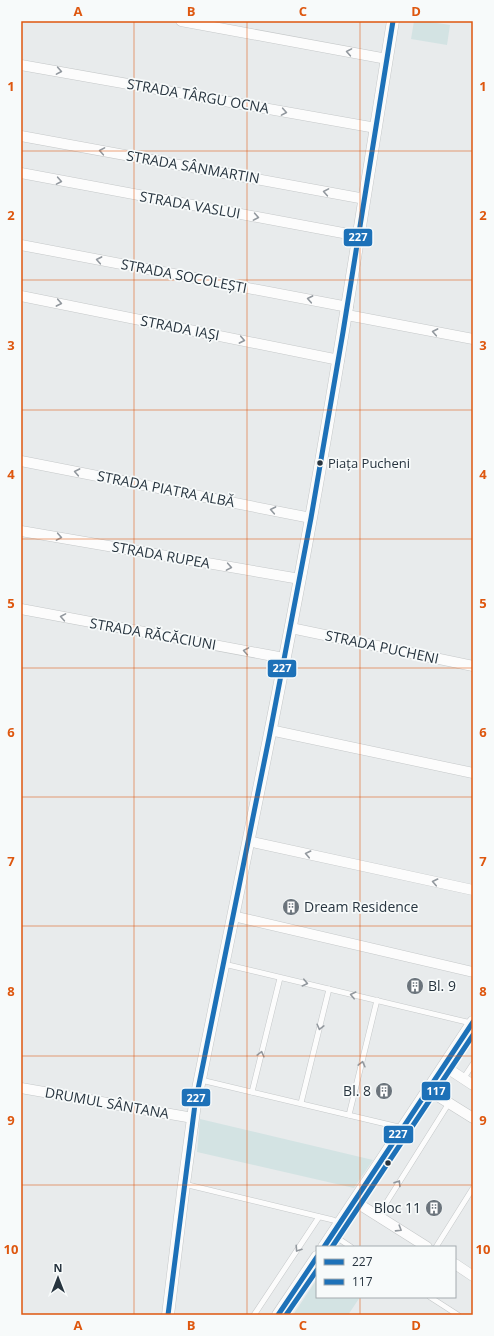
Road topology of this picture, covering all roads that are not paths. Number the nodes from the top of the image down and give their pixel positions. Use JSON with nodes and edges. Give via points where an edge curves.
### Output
{"nodes":[{"id":1,"x":181,"y":21,"type":"edge"},
{"id":2,"x":393,"y":21,"type":"edge"},
{"id":3,"x":387,"y":59,"type":"junction"},
{"id":4,"x":21,"y":65,"type":"edge"},
{"id":5,"x":376,"y":128,"type":"junction"},
{"id":6,"x":21,"y":136,"type":"edge"},
{"id":7,"x":21,"y":173,"type":"edge"},
{"id":8,"x":365,"y":199,"type":"junction"},
{"id":9,"x":359,"y":236,"type":"junction"},
{"id":10,"x":21,"y":245,"type":"edge"},
{"id":11,"x":21,"y":296,"type":"edge"},
{"id":12,"x":347,"y":311,"type":"junction"},
{"id":13,"x":473,"y":340,"type":"edge"},
{"id":14,"x":339,"y":360,"type":"junction"},
{"id":15,"x":21,"y":461,"type":"edge"},
{"id":16,"x":312,"y":518,"type":"junction"},
{"id":17,"x":21,"y":531,"type":"edge"},
{"id":18,"x":300,"y":579,"type":"junction"},
{"id":19,"x":21,"y":609,"type":"edge"},
{"id":20,"x":291,"y":628,"type":"junction"},
{"id":21,"x":284,"y":658,"type":"junction"},
{"id":22,"x":473,"y":666,"type":"edge"},
{"id":23,"x":270,"y":730,"type":"junction"},
{"id":24,"x":473,"y":774,"type":"edge"},
{"id":25,"x":248,"y":841,"type":"junction"},
{"id":26,"x":473,"y":890,"type":"edge"},
{"id":27,"x":233,"y":916,"type":"junction"},
{"id":28,"x":223,"y":964,"type":"junction"},
{"id":29,"x":473,"y":972,"type":"edge"},
{"id":30,"x":280,"y":978,"type":"junction"},
{"id":31,"x":330,"y":989,"type":"junction"},
{"id":32,"x":377,"y":1000,"type":"junction"},
{"id":33,"x":473,"y":1022,"type":"edge"},
{"id":34,"x":473,"y":1064,"type":"edge"},
{"id":35,"x":444,"y":1066,"type":"junction"},
{"id":36,"x":463,"y":1079,"type":"junction"},
{"id":37,"x":200,"y":1080,"type":"junction"},
{"id":38,"x":473,"y":1085,"type":"edge"},
{"id":39,"x":21,"y":1088,"type":"edge"},
{"id":40,"x":428,"y":1090,"type":"junction"},
{"id":41,"x":252,"y":1092,"type":"junction"},
{"id":42,"x":449,"y":1103,"type":"junction"},
{"id":43,"x":301,"y":1104,"type":"junction"},
{"id":44,"x":349,"y":1115,"type":"junction"},
{"id":45,"x":193,"y":1118,"type":"junction"},
{"id":46,"x":473,"y":1118,"type":"edge"},
{"id":47,"x":403,"y":1128,"type":"junction"},
{"id":48,"x":184,"y":1184,"type":"junction"},
{"id":49,"x":473,"y":1188,"type":"edge"},
{"id":50,"x":354,"y":1201,"type":"junction"},
{"id":51,"x":378,"y":1216,"type":"junction"},
{"id":52,"x":320,"y":1217,"type":"junction"},
{"id":53,"x":340,"y":1223,"type":"junction"},
{"id":54,"x":332,"y":1235,"type":"junction"},
{"id":55,"x":325,"y":1246,"type":"edge"},
{"id":56,"x":349,"y":1246,"type":"edge"},
{"id":57,"x":425,"y":1246,"type":"edge"},
{"id":58,"x":437,"y":1246,"type":"edge"},
{"id":59,"x":316,"y":1258,"type":"edge"},
{"id":60,"x":456,"y":1265,"type":"edge"},
{"id":61,"x":473,"y":1276,"type":"edge"},
{"id":62,"x":432,"y":1298,"type":"edge"},
{"id":63,"x":168,"y":1315,"type":"edge"},
{"id":64,"x":254,"y":1315,"type":"edge"},
{"id":65,"x":278,"y":1315,"type":"edge"},
{"id":66,"x":458,"y":1315,"type":"edge"}],
"edges":[{"from":3,"to":1,"type":"street","one_way":true},
{"from":2,"to":3,"type":"street"},
{"from":3,"to":5,"type":"street"},
{"from":4,"to":5,"type":"street","name":"STRADA TÂRGU OCNA","one_way":true},
{"from":5,"to":8,"type":"street"},
{"from":8,"to":6,"type":"street","name":"STRADA SÂNMARTIN","one_way":true},
{"from":7,"to":9,"type":"street","name":"STRADA VASLUI","one_way":true},
{"from":8,"to":9,"type":"street"},
{"from":9,"to":12,"type":"street"},
{"from":12,"to":10,"type":"street","name":"STRADA SOCOLEȘTI","one_way":true},
{"from":11,"to":14,"type":"street","name":"STRADA IAȘI","one_way":true},
{"from":13,"to":12,"type":"street","name":"STRADA SOCOLEȘTI","one_way":true},
{"from":12,"to":14,"type":"street"},
{"from":14,"to":16,"type":"street"},
{"from":16,"to":15,"type":"street","name":"STRADA PIATRA ALBĂ","one_way":true},
{"from":16,"to":18,"type":"street"},
{"from":17,"to":18,"type":"street","name":"STRADA RUPEA","one_way":true},
{"from":18,"to":20,"type":"street"},
{"from":21,"to":19,"type":"street","name":"STRADA RĂCĂCIUNI","one_way":true},
{"from":20,"to":21,"type":"street"},
{"from":20,"to":22,"type":"street","name":"STRADA PUCHENI"},
{"from":21,"to":23,"type":"street"},
{"from":23,"to":24,"type":"street"},
{"from":23,"to":25,"type":"street"},
{"from":26,"to":25,"type":"street","one_way":true},
{"from":25,"to":27,"type":"street"},
{"from":27,"to":28,"type":"street"},
{"from":27,"to":29,"type":"street"},
{"from":28,"to":30,"type":"lane"},
{"from":28,"to":37,"type":"street"},
{"from":30,"to":31,"type":"lane","one_way":true},
{"from":41,"to":30,"type":"lane","one_way":true},
{"from":32,"to":31,"type":"lane","one_way":true},
{"from":31,"to":43,"type":"lane","one_way":true},
{"from":32,"to":33,"type":"lane"},
{"from":44,"to":32,"type":"lane","one_way":true},
{"from":33,"to":35,"type":"street"},
{"from":34,"to":36,"type":"lane"},
{"from":35,"to":36,"type":"street"},
{"from":35,"to":40,"type":"street"},
{"from":36,"to":38,"type":"street"},
{"from":37,"to":41,"type":"lane"},
{"from":37,"to":45,"type":"street"},
{"from":39,"to":45,"type":"street","name":"DRUMUL SÂNTANA"},
{"from":40,"to":42,"type":"street"},
{"from":40,"to":47,"type":"street"},
{"from":41,"to":43,"type":"lane"},
{"from":42,"to":46,"type":"street"},
{"from":51,"to":42,"type":"lane","one_way":true},
{"from":43,"to":44,"type":"lane"},
{"from":44,"to":47,"type":"lane"},
{"from":45,"to":48,"type":"street"},
{"from":47,"to":50,"type":"street"},
{"from":48,"to":52,"type":"lane"},
{"from":48,"to":63,"type":"street"},
{"from":49,"to":58,"type":"lane"},
{"from":50,"to":51,"type":"street"},
{"from":50,"to":53,"type":"street"},
{"from":51,"to":57,"type":"street","one_way":true},
{"from":52,"to":53,"type":"lane"},
{"from":52,"to":64,"type":"lane","one_way":true},
{"from":53,"to":54,"type":"street"},
{"from":54,"to":55,"type":"street"},
{"from":54,"to":56,"type":"lane"},
{"from":59,"to":65,"type":"street"},
{"from":60,"to":61,"type":"street"},
{"from":62,"to":66,"type":"lane"}]}
